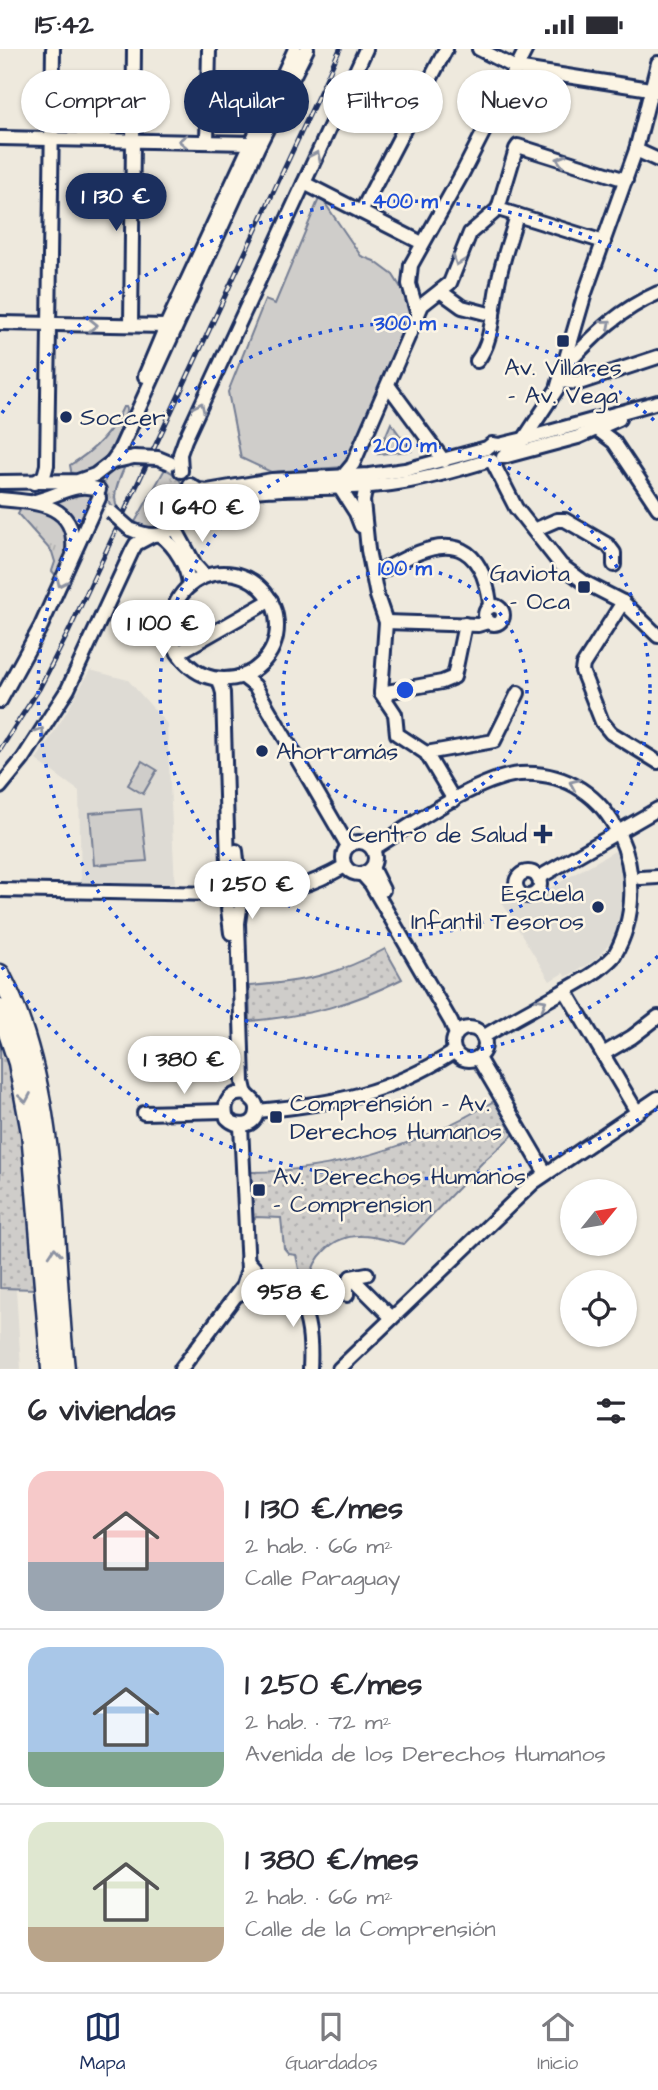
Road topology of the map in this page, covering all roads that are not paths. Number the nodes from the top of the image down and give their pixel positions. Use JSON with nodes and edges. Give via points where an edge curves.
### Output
{"nodes":[{"id":1,"x":54,"y":49,"type":"edge"},
{"id":2,"x":134,"y":49,"type":"edge"},
{"id":3,"x":209,"y":49,"type":"edge"},
{"id":4,"x":295,"y":49,"type":"edge"},
{"id":5,"x":307,"y":49,"type":"edge"},
{"id":6,"x":366,"y":49,"type":"edge"},
{"id":7,"x":446,"y":49,"type":"edge"},
{"id":8,"x":479,"y":49,"type":"edge"},
{"id":9,"x":526,"y":49,"type":"edge"},
{"id":10,"x":658,"y":63,"type":"edge"},
{"id":11,"x":516,"y":68,"type":"junction"},
{"id":12,"x":654,"y":90,"type":"edge"},
{"id":13,"x":0,"y":138,"type":"edge"},
{"id":14,"x":52,"y":139,"type":"junction"},
{"id":15,"x":135,"y":141,"type":"junction"},
{"id":16,"x":207,"y":142,"type":"junction"},
{"id":17,"x":251,"y":142,"type":"junction"},
{"id":18,"x":636,"y":150,"type":"junction"},
{"id":19,"x":658,"y":160,"type":"edge"},
{"id":20,"x":626,"y":180,"type":"junction"},
{"id":21,"x":304,"y":183,"type":"junction"},
{"id":22,"x":498,"y":209,"type":"junction"},
{"id":23,"x":361,"y":212,"type":"junction"},
{"id":24,"x":517,"y":215,"type":"junction"},
{"id":25,"x":604,"y":242,"type":"junction"},
{"id":26,"x":422,"y":243,"type":"junction"},
{"id":27,"x":440,"y":291,"type":"junction"},
{"id":28,"x":658,"y":293,"type":"edge"},
{"id":29,"x":418,"y":315,"type":"junction"},
{"id":30,"x":493,"y":315,"type":"junction"},
{"id":31,"x":0,"y":323,"type":"edge"},
{"id":32,"x":50,"y":324,"type":"junction"},
{"id":33,"x":131,"y":325,"type":"junction"},
{"id":34,"x":166,"y":326,"type":"junction"},
{"id":35,"x":658,"y":357,"type":"edge"},
{"id":36,"x":477,"y":361,"type":"dead end"},
{"id":37,"x":564,"y":367,"type":"junction"},
{"id":38,"x":560,"y":381,"type":"junction"},
{"id":39,"x":386,"y":390,"type":"junction"},
{"id":40,"x":658,"y":402,"type":"edge"},
{"id":41,"x":132,"y":423,"type":"junction"},
{"id":42,"x":604,"y":424,"type":"junction"},
{"id":43,"x":524,"y":439,"type":"junction"},
{"id":44,"x":495,"y":455,"type":"junction"},
{"id":45,"x":443,"y":461,"type":"junction"},
{"id":46,"x":47,"y":465,"type":"junction"},
{"id":47,"x":107,"y":466,"type":"junction"},
{"id":48,"x":175,"y":467,"type":"junction"},
{"id":49,"x":0,"y":482,"type":"edge"},
{"id":50,"x":59,"y":482,"type":"junction"},
{"id":51,"x":342,"y":482,"type":"junction"},
{"id":52,"x":34,"y":483,"type":"junction"},
{"id":53,"x":190,"y":485,"type":"junction"},
{"id":54,"x":366,"y":486,"type":"junction"},
{"id":55,"x":99,"y":494,"type":"junction"},
{"id":56,"x":0,"y":499,"type":"edge"},
{"id":57,"x":32,"y":502,"type":"junction"},
{"id":58,"x":658,"y":508,"type":"edge"},
{"id":59,"x":187,"y":517,"type":"junction"},
{"id":60,"x":175,"y":529,"type":"junction"},
{"id":61,"x":534,"y":530,"type":"junction"},
{"id":62,"x":156,"y":536,"type":"junction"},
{"id":63,"x":368,"y":550,"type":"junction"},
{"id":64,"x":72,"y":559,"type":"junction"},
{"id":65,"x":614,"y":565,"type":"dead end"},
{"id":66,"x":205,"y":576,"type":"junction"},
{"id":67,"x":372,"y":576,"type":"junction"},
{"id":68,"x":189,"y":585,"type":"junction"},
{"id":69,"x":271,"y":600,"type":"junction"},
{"id":70,"x":623,"y":602,"type":"junction"},
{"id":71,"x":386,"y":622,"type":"junction"},
{"id":72,"x":465,"y":624,"type":"junction"},
{"id":73,"x":658,"y":636,"type":"edge"},
{"id":74,"x":178,"y":653,"type":"junction"},
{"id":75,"x":256,"y":669,"type":"junction"},
{"id":76,"x":238,"y":677,"type":"junction"},
{"id":77,"x":219,"y":679,"type":"junction"},
{"id":78,"x":381,"y":693,"type":"junction"},
{"id":79,"x":518,"y":693,"type":"dead end"},
{"id":80,"x":0,"y":701,"type":"edge"},
{"id":81,"x":426,"y":753,"type":"junction"},
{"id":82,"x":658,"y":762,"type":"edge"},
{"id":83,"x":0,"y":787,"type":"edge"},
{"id":84,"x":454,"y":800,"type":"junction"},
{"id":85,"x":658,"y":809,"type":"edge"},
{"id":86,"x":625,"y":828,"type":"junction"},
{"id":87,"x":351,"y":844,"type":"junction"},
{"id":88,"x":373,"y":849,"type":"junction"},
{"id":89,"x":345,"y":866,"type":"junction"},
{"id":90,"x":367,"y":871,"type":"junction"},
{"id":91,"x":658,"y":877,"type":"edge"},
{"id":92,"x":538,"y":878,"type":"dead end"},
{"id":93,"x":641,"y":878,"type":"junction"},
{"id":94,"x":233,"y":879,"type":"junction"},
{"id":95,"x":1,"y":888,"type":"edge"},
{"id":96,"x":217,"y":894,"type":"junction"},
{"id":97,"x":250,"y":894,"type":"junction"},
{"id":98,"x":234,"y":909,"type":"junction"},
{"id":99,"x":0,"y":974,"type":"edge"},
{"id":100,"x":565,"y":990,"type":"junction"},
{"id":101,"x":0,"y":1009,"type":"edge"},
{"id":102,"x":658,"y":1017,"type":"edge"},
{"id":103,"x":461,"y":1031,"type":"junction"},
{"id":104,"x":483,"y":1037,"type":"junction"},
{"id":105,"x":454,"y":1052,"type":"junction"},
{"id":106,"x":603,"y":1054,"type":"junction"},
{"id":107,"x":478,"y":1058,"type":"junction"},
{"id":108,"x":241,"y":1094,"type":"junction"},
{"id":109,"x":658,"y":1098,"type":"edge"},
{"id":110,"x":225,"y":1111,"type":"junction"},
{"id":111,"x":257,"y":1111,"type":"junction"},
{"id":112,"x":637,"y":1112,"type":"junction"},
{"id":113,"x":144,"y":1113,"type":"dead end"},
{"id":114,"x":241,"y":1126,"type":"junction"},
{"id":115,"x":545,"y":1172,"type":"junction"},
{"id":116,"x":247,"y":1260,"type":"junction"},
{"id":117,"x":367,"y":1274,"type":"dead end"},
{"id":118,"x":351,"y":1277,"type":"junction"},
{"id":119,"x":272,"y":1287,"type":"junction"},
{"id":120,"x":347,"y":1295,"type":"dead end"},
{"id":121,"x":237,"y":1296,"type":"junction"},
{"id":122,"x":392,"y":1318,"type":"junction"},
{"id":123,"x":51,"y":1369,"type":"edge"},
{"id":124,"x":65,"y":1369,"type":"edge"},
{"id":125,"x":181,"y":1369,"type":"edge"},
{"id":126,"x":310,"y":1369,"type":"edge"},
{"id":127,"x":339,"y":1369,"type":"edge"}],
"edges":[{"from":1,"to":14,"type":"street"},
{"from":2,"to":15,"type":"street"},
{"from":3,"to":16,"type":"street"},
{"from":4,"to":17,"type":"street"},
{"from":5,"to":41,"type":"street"},
{"from":21,"to":6,"type":"street","one_way":true},
{"from":7,"to":23,"type":"street"},
{"from":8,"to":11,"type":"street"},
{"from":9,"to":11,"type":"street"},
{"from":10,"to":12,"type":"street"},
{"from":11,"to":12,"type":"street"},
{"from":11,"to":26,"type":"street"},
{"from":12,"to":18,"type":"street"},
{"from":13,"to":14,"type":"street"},
{"from":14,"to":15,"type":"street"},
{"from":14,"to":32,"type":"street"},
{"from":16,"to":15,"type":"street","one_way":true},
{"from":15,"to":33,"type":"street"},
{"from":16,"to":17,"type":"street"},
{"from":17,"to":34,"type":"street"},
{"from":18,"to":19,"type":"street"},
{"from":18,"to":20,"type":"street"},
{"from":20,"to":22,"type":"street","one_way":true,"via":[[518,146]]},
{"from":20,"to":25,"type":"street"},
{"from":21,"to":23,"type":"street"},
{"from":48,"to":21,"type":"street","one_way":true},
{"from":22,"to":24,"type":"street"},
{"from":22,"to":27,"type":"street","one_way":true,"via":[[470,233],[450,283]]},
{"from":23,"to":26,"type":"street"},
{"from":24,"to":25,"type":"street"},
{"from":24,"to":30,"type":"street"},
{"from":25,"to":37,"type":"street"},
{"from":26,"to":29,"type":"street","via":[[410,275]]},
{"from":27,"to":29,"type":"street","via":[[425,301]]},
{"from":27,"to":30,"type":"street","via":[[462,307]]},
{"from":37,"to":28,"type":"street","one_way":true,"via":[[603,326]]},
{"from":29,"to":39,"type":"street"},
{"from":30,"to":36,"type":"street"},
{"from":31,"to":32,"type":"street"},
{"from":32,"to":33,"type":"street","one_way":true},
{"from":32,"to":46,"type":"street"},
{"from":33,"to":34,"type":"street"},
{"from":34,"to":41,"type":"street","via":[[133,409]]},
{"from":35,"to":38,"type":"street","via":[[579,383]]},
{"from":37,"to":38,"type":"street"},
{"from":38,"to":43,"type":"street"},
{"from":39,"to":45,"type":"street"},
{"from":39,"to":51,"type":"street"},
{"from":40,"to":42,"type":"street"},
{"from":41,"to":47,"type":"street"},
{"from":42,"to":43,"type":"street"},
{"from":42,"to":44,"type":"street"},
{"from":42,"to":58,"type":"street"},
{"from":43,"to":44,"type":"street"},
{"from":44,"to":45,"type":"street"},
{"from":44,"to":54,"type":"street","via":[[421,479]]},
{"from":44,"to":61,"type":"street","via":[[505,488]]},
{"from":45,"to":51,"type":"street"},
{"from":46,"to":50,"type":"street"},
{"from":46,"to":52,"type":"street","via":[[44,476]]},
{"from":47,"to":48,"type":"street","bridge":true,"via":[[134,457],[158,458]]},
{"from":47,"to":50,"type":"street","via":[[88,478]]},
{"from":47,"to":55,"type":"street"},
{"from":48,"to":53,"type":"street"},
{"from":49,"to":52,"type":"street"},
{"from":50,"to":52,"type":"street"},
{"from":51,"to":53,"type":"street","via":[[253,482],[207,491]]},
{"from":51,"to":54,"type":"street"},
{"from":51,"to":59,"type":"street","via":[[217,498],[202,503]]},
{"from":51,"to":63,"type":"street"},
{"from":53,"to":59,"type":"street"},
{"from":54,"to":63,"type":"street"},
{"from":55,"to":57,"type":"street","via":[[89,486],[78,486]]},
{"from":55,"to":62,"type":"street","bridge":true,"via":[[130,529]]},
{"from":55,"to":64,"type":"street"},
{"from":56,"to":57,"type":"street"},
{"from":57,"to":64,"type":"street","via":[[48,506],[67,521],[74,539]]},
{"from":59,"to":60,"type":"street"},
{"from":60,"to":62,"type":"street"},
{"from":60,"to":66,"type":"street"},
{"from":61,"to":65,"type":"street","via":[[565,520],[608,545]]},
{"from":61,"to":70,"type":"street","via":[[561,565]]},
{"from":62,"to":68,"type":"street","via":[[168,541]]},
{"from":83,"to":62,"type":"street","one_way":true,"via":[[68,689],[136,544]]},
{"from":63,"to":67,"type":"street"},
{"from":64,"to":80,"type":"street","one_way":true},
{"from":66,"to":68,"type":"street"},
{"from":66,"to":69,"type":"street","via":[[225,572],[246,577]]},
{"from":67,"to":71,"type":"street"},
{"from":67,"to":72,"type":"street","via":[[427,549],[444,545],[468,553],[477,562],[491,607],[485,612],[488,622]]},
{"from":68,"to":74,"type":"street","via":[[178,599],[172,619]]},
{"from":69,"to":74,"type":"street"},
{"from":69,"to":75,"type":"street","via":[[277,617],[275,640]]},
{"from":70,"to":73,"type":"street"},
{"from":70,"to":82,"type":"street","via":[[582,671],[606,728]]},
{"from":71,"to":72,"type":"street"},
{"from":71,"to":78,"type":"street"},
{"from":72,"to":78,"type":"street","via":[[454,677]]},
{"from":74,"to":77,"type":"street","via":[[200,673]]},
{"from":75,"to":76,"type":"street"},
{"from":75,"to":87,"type":"street"},
{"from":76,"to":77,"type":"street"},
{"from":76,"to":87,"type":"street","via":[[255,686]]},
{"from":76,"to":94,"type":"street","via":[[230,693]]},
{"from":77,"to":94,"type":"street"},
{"from":78,"to":81,"type":"street","via":[[394,714],[397,734]]},
{"from":79,"to":81,"type":"street","via":[[494,741]]},
{"from":81,"to":84,"type":"street"},
{"from":86,"to":84,"type":"street","one_way":true,"via":[[589,791],[553,776],[500,777]]},
{"from":84,"to":88,"type":"street"},
{"from":85,"to":86,"type":"street"},
{"from":86,"to":92,"type":"street"},
{"from":86,"to":93,"type":"street","via":[[637,854]]},
{"from":87,"to":88,"type":"street","via":[[369,844]]},
{"from":87,"to":89,"type":"street","via":[[343,859]]},
{"from":88,"to":90,"type":"street","via":[[376,855]]},
{"from":89,"to":90,"type":"street","via":[[355,874]]},
{"from":89,"to":97,"type":"street","via":[[310,884]]},
{"from":90,"to":103,"type":"street","via":[[383,891]]},
{"from":91,"to":93,"type":"street"},
{"from":93,"to":100,"type":"street","via":[[639,905],[624,942],[600,969]]},
{"from":94,"to":96,"type":"street","via":[[218,888]]},
{"from":94,"to":97,"type":"street","via":[[248,887]]},
{"from":95,"to":96,"type":"street"},
{"from":96,"to":98,"type":"street","via":[[222,906]]},
{"from":97,"to":98,"type":"street","via":[[248,901]]},
{"from":98,"to":108,"type":"street"},
{"from":124,"to":99,"type":"highway","one_way":true,"via":[[41,1099],[24,1030]]},
{"from":104,"to":100,"type":"street","one_way":true},
{"from":100,"to":106,"type":"street"},
{"from":101,"to":123,"type":"highway","one_way":true,"via":[[18,1062],[31,1132]]},
{"from":102,"to":106,"type":"street"},
{"from":103,"to":104,"type":"street","via":[[473,1029]]},
{"from":103,"to":105,"type":"street"},
{"from":104,"to":107,"type":"street","via":[[484,1050]]},
{"from":105,"to":107,"type":"street","via":[[465,1060]]},
{"from":105,"to":111,"type":"street","via":[[384,1089],[322,1105]]},
{"from":106,"to":112,"type":"street"},
{"from":107,"to":115,"type":"street"},
{"from":108,"to":110,"type":"street","via":[[227,1100]]},
{"from":108,"to":111,"type":"street","via":[[256,1104]]},
{"from":109,"to":112,"type":"street"},
{"from":110,"to":113,"type":"street"},
{"from":110,"to":114,"type":"street","via":[[231,1123]]},
{"from":111,"to":114,"type":"street","via":[[251,1122]]},
{"from":112,"to":115,"type":"street"},
{"from":114,"to":116,"type":"street"},
{"from":115,"to":122,"type":"street"},
{"from":116,"to":119,"type":"street"},
{"from":116,"to":121,"type":"street","via":[[246,1279]]},
{"from":117,"to":118,"type":"street"},
{"from":118,"to":120,"type":"street"},
{"from":118,"to":122,"type":"street"},
{"from":119,"to":121,"type":"street"},
{"from":119,"to":126,"type":"street","via":[[292,1295],[308,1316]]},
{"from":121,"to":125,"type":"street"},
{"from":122,"to":127,"type":"street"}]}
